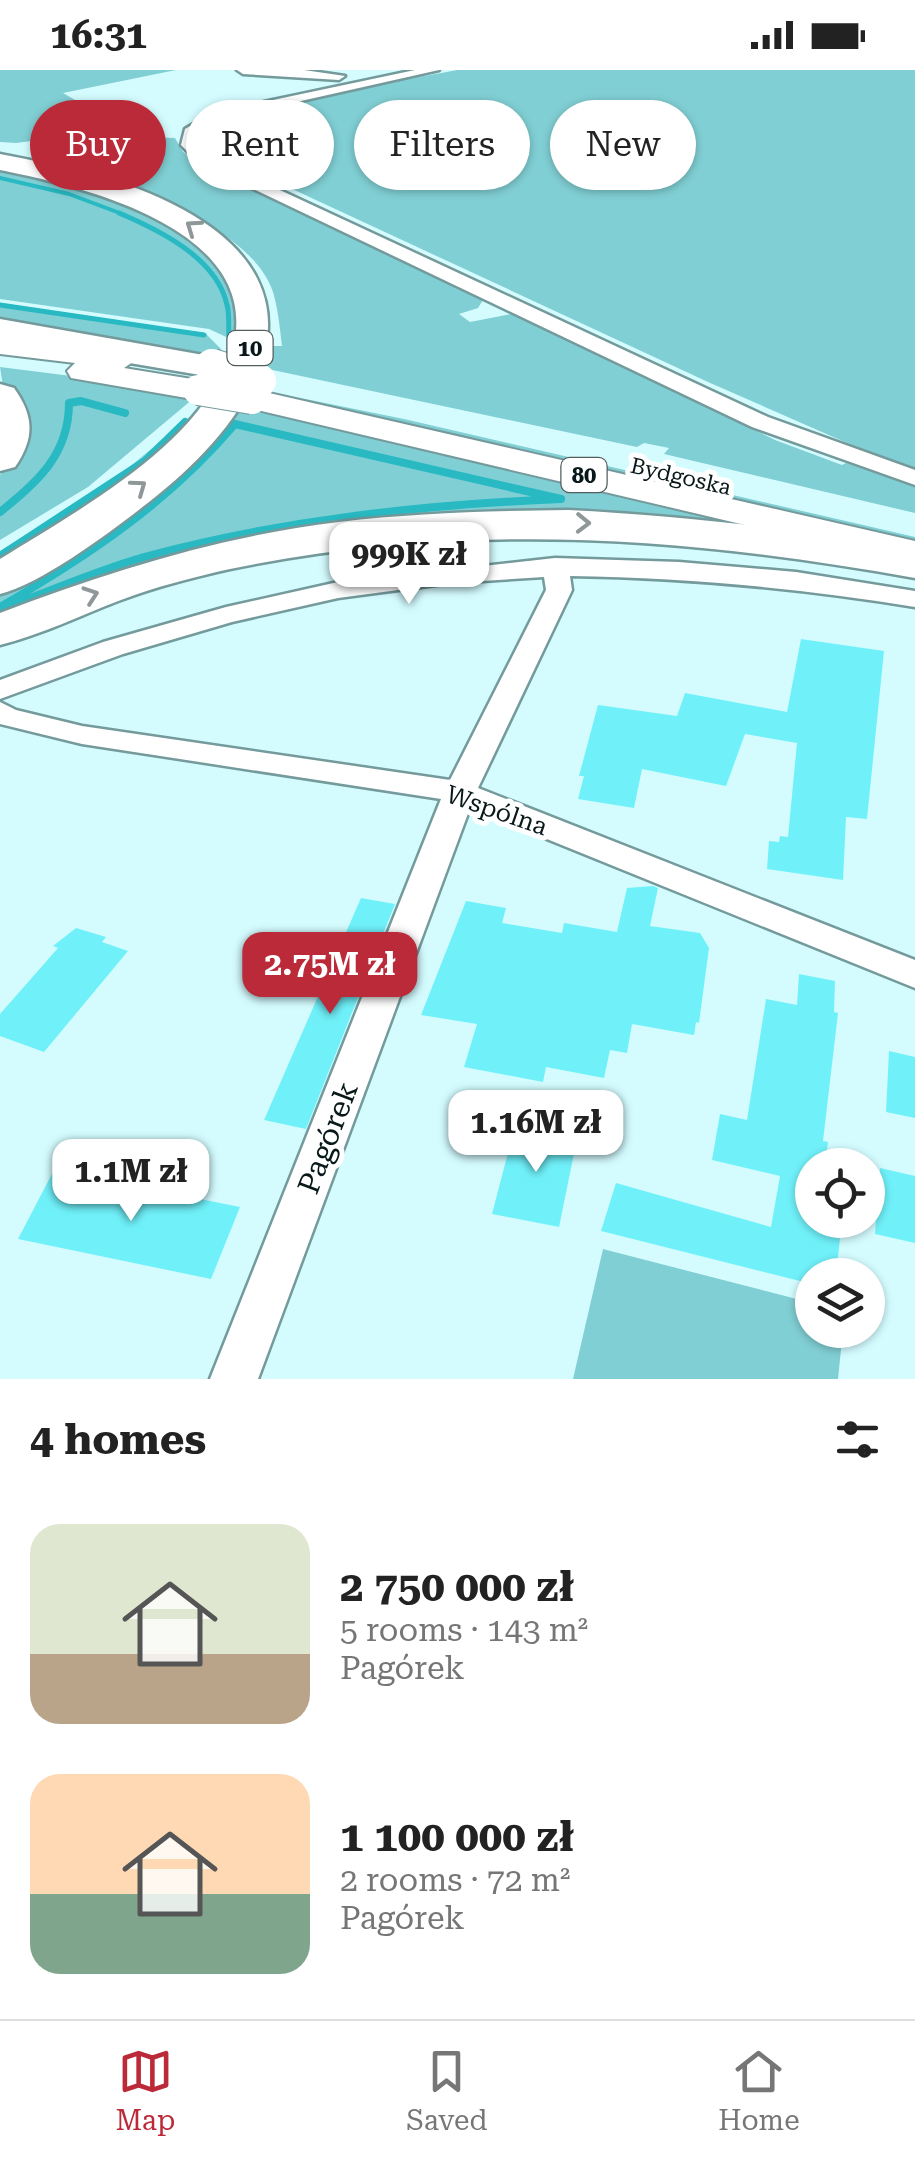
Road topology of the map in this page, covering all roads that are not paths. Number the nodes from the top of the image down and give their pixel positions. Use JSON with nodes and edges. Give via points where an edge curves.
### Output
{"nodes":[{"id":1,"x":243,"y":70,"type":"edge"},
{"id":2,"x":432,"y":70,"type":"edge"},
{"id":3,"x":377,"y":80,"type":"junction"},
{"id":4,"x":0,"y":162,"type":"edge"},
{"id":5,"x":0,"y":330,"type":"edge"},
{"id":6,"x":0,"y":345,"type":"edge"},
{"id":7,"x":0,"y":360,"type":"edge"},
{"id":8,"x":206,"y":376,"type":"junction"},
{"id":9,"x":260,"y":387,"type":"junction"},
{"id":10,"x":0,"y":396,"type":"edge"},
{"id":11,"x":0,"y":458,"type":"edge"},
{"id":12,"x":915,"y":478,"type":"edge"},
{"id":13,"x":915,"y":529,"type":"edge"},
{"id":14,"x":915,"y":552,"type":"edge"},
{"id":15,"x":915,"y":564,"type":"edge"},
{"id":16,"x":555,"y":566,"type":"junction"},
{"id":17,"x":0,"y":580,"type":"edge"},
{"id":18,"x":915,"y":599,"type":"edge"},
{"id":19,"x":0,"y":630,"type":"edge"},
{"id":20,"x":0,"y":690,"type":"edge"},
{"id":21,"x":0,"y":711,"type":"edge"},
{"id":22,"x":460,"y":792,"type":"junction"},
{"id":23,"x":915,"y":974,"type":"edge"},
{"id":24,"x":234,"y":1379,"type":"edge"}],
"edges":[{"from":1,"to":3,"type":"street"},
{"from":2,"to":3,"type":"street"},
{"from":3,"to":12,"type":"street","via":[[217,116],[188,135],[188,146],[204,160],[760,422]]},
{"from":17,"to":4,"type":"highway","number":"10","one_way":true,"via":[[104,513],[191,443],[234,386],[254,331],[244,280],[214,243],[180,218],[113,188]]},
{"from":5,"to":8,"type":"highway"},
{"from":6,"to":8,"type":"main road"},
{"from":7,"to":8,"type":"main road"},
{"from":8,"to":9,"type":"highway","bridge":true},
{"from":9,"to":13,"type":"main road","name":"Bydgoska","number":"80"},
{"from":9,"to":14,"type":"main road","number":"80"},
{"from":10,"to":11,"type":"highway","via":[[12,428]]},
{"from":19,"to":15,"type":"highway","one_way":true,"via":[[175,570],[303,542],[454,524],[702,530]]},
{"from":16,"to":18,"type":"street","via":[[774,576]]},
{"from":16,"to":20,"type":"street","via":[[282,599],[124,643]]},
{"from":16,"to":22,"type":"street","name":"Pagórek","via":[[559,590]]},
{"from":21,"to":22,"type":"street","name":"Wspólna","via":[[82,735]]},
{"from":22,"to":23,"type":"street","name":"Wspólna"},
{"from":22,"to":24,"type":"street","name":"Pagórek"}]}
